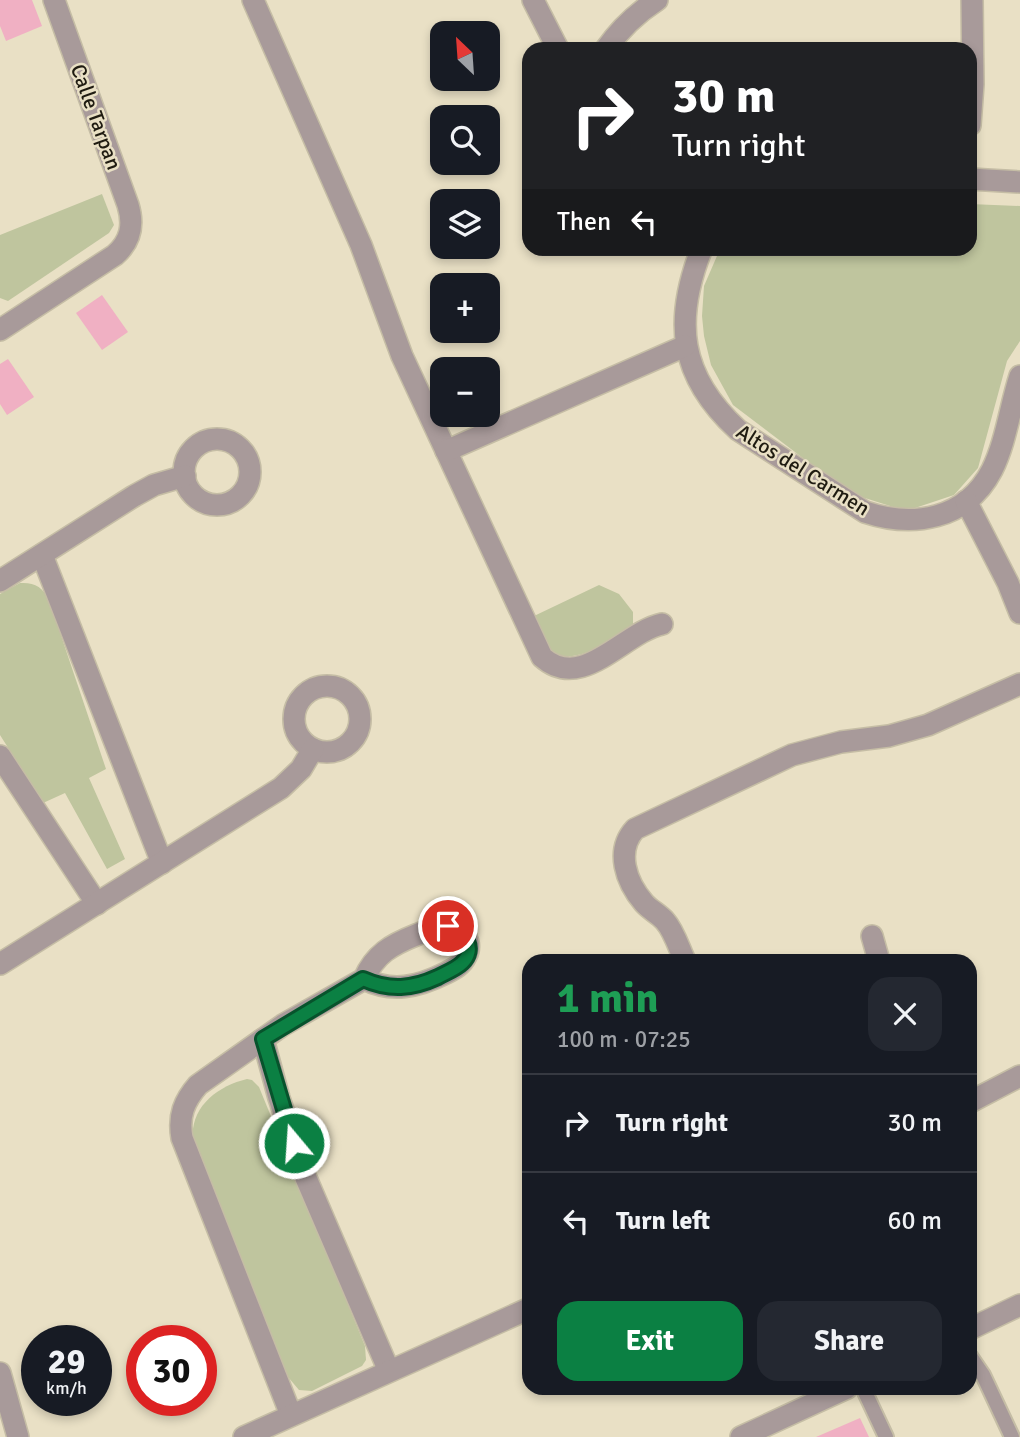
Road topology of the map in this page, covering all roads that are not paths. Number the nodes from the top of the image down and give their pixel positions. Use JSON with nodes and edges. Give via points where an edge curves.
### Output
{"nodes":[{"id":1,"x":54,"y":0,"type":"edge"},
{"id":2,"x":253,"y":0,"type":"edge"},
{"id":3,"x":533,"y":0,"type":"edge"},
{"id":4,"x":657,"y":0,"type":"edge"},
{"id":5,"x":972,"y":0,"type":"edge"},
{"id":6,"x":554,"y":42,"type":"edge"},
{"id":7,"x":612,"y":42,"type":"edge"},
{"id":8,"x":972,"y":42,"type":"edge"},
{"id":9,"x":977,"y":180,"type":"edge"},
{"id":10,"x":1020,"y":182,"type":"edge"},
{"id":11,"x":700,"y":256,"type":"edge"},
{"id":12,"x":0,"y":330,"type":"edge"},
{"id":13,"x":685,"y":346,"type":"junction"},
{"id":14,"x":1020,"y":376,"type":"edge"},
{"id":15,"x":446,"y":451,"type":"junction"},
{"id":16,"x":185,"y":476,"type":"dead end"},
{"id":17,"x":966,"y":501,"type":"junction"},
{"id":18,"x":42,"y":555,"type":"junction"},
{"id":19,"x":0,"y":581,"type":"edge"},
{"id":20,"x":1020,"y":613,"type":"edge"},
{"id":21,"x":662,"y":624,"type":"dead end"},
{"id":22,"x":1020,"y":684,"type":"edge"},
{"id":23,"x":313,"y":749,"type":"dead end"},
{"id":24,"x":0,"y":756,"type":"edge"},
{"id":25,"x":162,"y":863,"type":"junction"},
{"id":26,"x":97,"y":904,"type":"junction"},
{"id":27,"x":872,"y":936,"type":"dead end"},
{"id":28,"x":682,"y":954,"type":"edge"},
{"id":29,"x":877,"y":954,"type":"edge"},
{"id":30,"x":0,"y":964,"type":"edge"},
{"id":31,"x":363,"y":979,"type":"dead end"},
{"id":32,"x":263,"y":1039,"type":"junction"},
{"id":33,"x":1020,"y":1076,"type":"edge"},
{"id":34,"x":977,"y":1098,"type":"edge"},
{"id":35,"x":1020,"y":1305,"type":"edge"},
{"id":36,"x":522,"y":1312,"type":"edge"},
{"id":37,"x":977,"y":1326,"type":"edge"},
{"id":38,"x":977,"y":1366,"type":"edge"},
{"id":39,"x":389,"y":1371,"type":"junction"},
{"id":40,"x":0,"y":1373,"type":"edge"},
{"id":41,"x":832,"y":1395,"type":"edge"},
{"id":42,"x":866,"y":1395,"type":"edge"},
{"id":43,"x":291,"y":1415,"type":"junction"},
{"id":44,"x":18,"y":1437,"type":"edge"},
{"id":45,"x":244,"y":1437,"type":"edge"},
{"id":46,"x":741,"y":1437,"type":"edge"},
{"id":47,"x":886,"y":1437,"type":"edge"},
{"id":48,"x":1012,"y":1437,"type":"edge"}],
"edges":[{"from":1,"to":12,"type":"street","name":"Calle Tarpan","via":[[128,205],[130,235],[115,255]]},
{"from":2,"to":15,"type":"street"},
{"from":3,"to":6,"type":"street"},
{"from":4,"to":7,"type":"street","via":[[642,9]]},
{"from":5,"to":8,"type":"street"},
{"from":9,"to":10,"type":"street"},
{"from":11,"to":13,"type":"street","name":"Altos del Carmen","via":[[684,319]]},
{"from":13,"to":15,"type":"street"},
{"from":13,"to":17,"type":"street","name":"Altos del Carmen","via":[[696,376],[720,415],[865,512],[906,522],[943,514]]},
{"from":14,"to":17,"type":"street","name":"Altos del Carmen","via":[[997,459],[983,484]]},
{"from":15,"to":21,"type":"street","via":[[538,651],[548,662],[563,669],[583,666],[645,629]]},
{"from":16,"to":18,"type":"street","via":[[134,496]]},
{"from":17,"to":20,"type":"street"},
{"from":18,"to":19,"type":"street"},
{"from":18,"to":25,"type":"street"},
{"from":22,"to":28,"type":"street","via":[[928,725],[792,755],[635,829],[623,852],[626,870],[644,904],[667,923]]},
{"from":23,"to":25,"type":"street","via":[[281,788]]},
{"from":24,"to":26,"type":"street"},
{"from":25,"to":26,"type":"street"},
{"from":26,"to":30,"type":"street"},
{"from":27,"to":29,"type":"street"},
{"from":31,"to":32,"type":"street"},
{"from":32,"to":39,"type":"street","via":[[306,1178]]},
{"from":32,"to":43,"type":"street","via":[[198,1085],[183,1107],[180,1128]]},
{"from":33,"to":34,"type":"street"},
{"from":35,"to":37,"type":"street"},
{"from":36,"to":39,"type":"street"},
{"from":38,"to":48,"type":"lane"},
{"from":39,"to":43,"type":"street"},
{"from":40,"to":44,"type":"street"},
{"from":41,"to":46,"type":"street"},
{"from":42,"to":47,"type":"lane"},
{"from":43,"to":45,"type":"street"}]}
